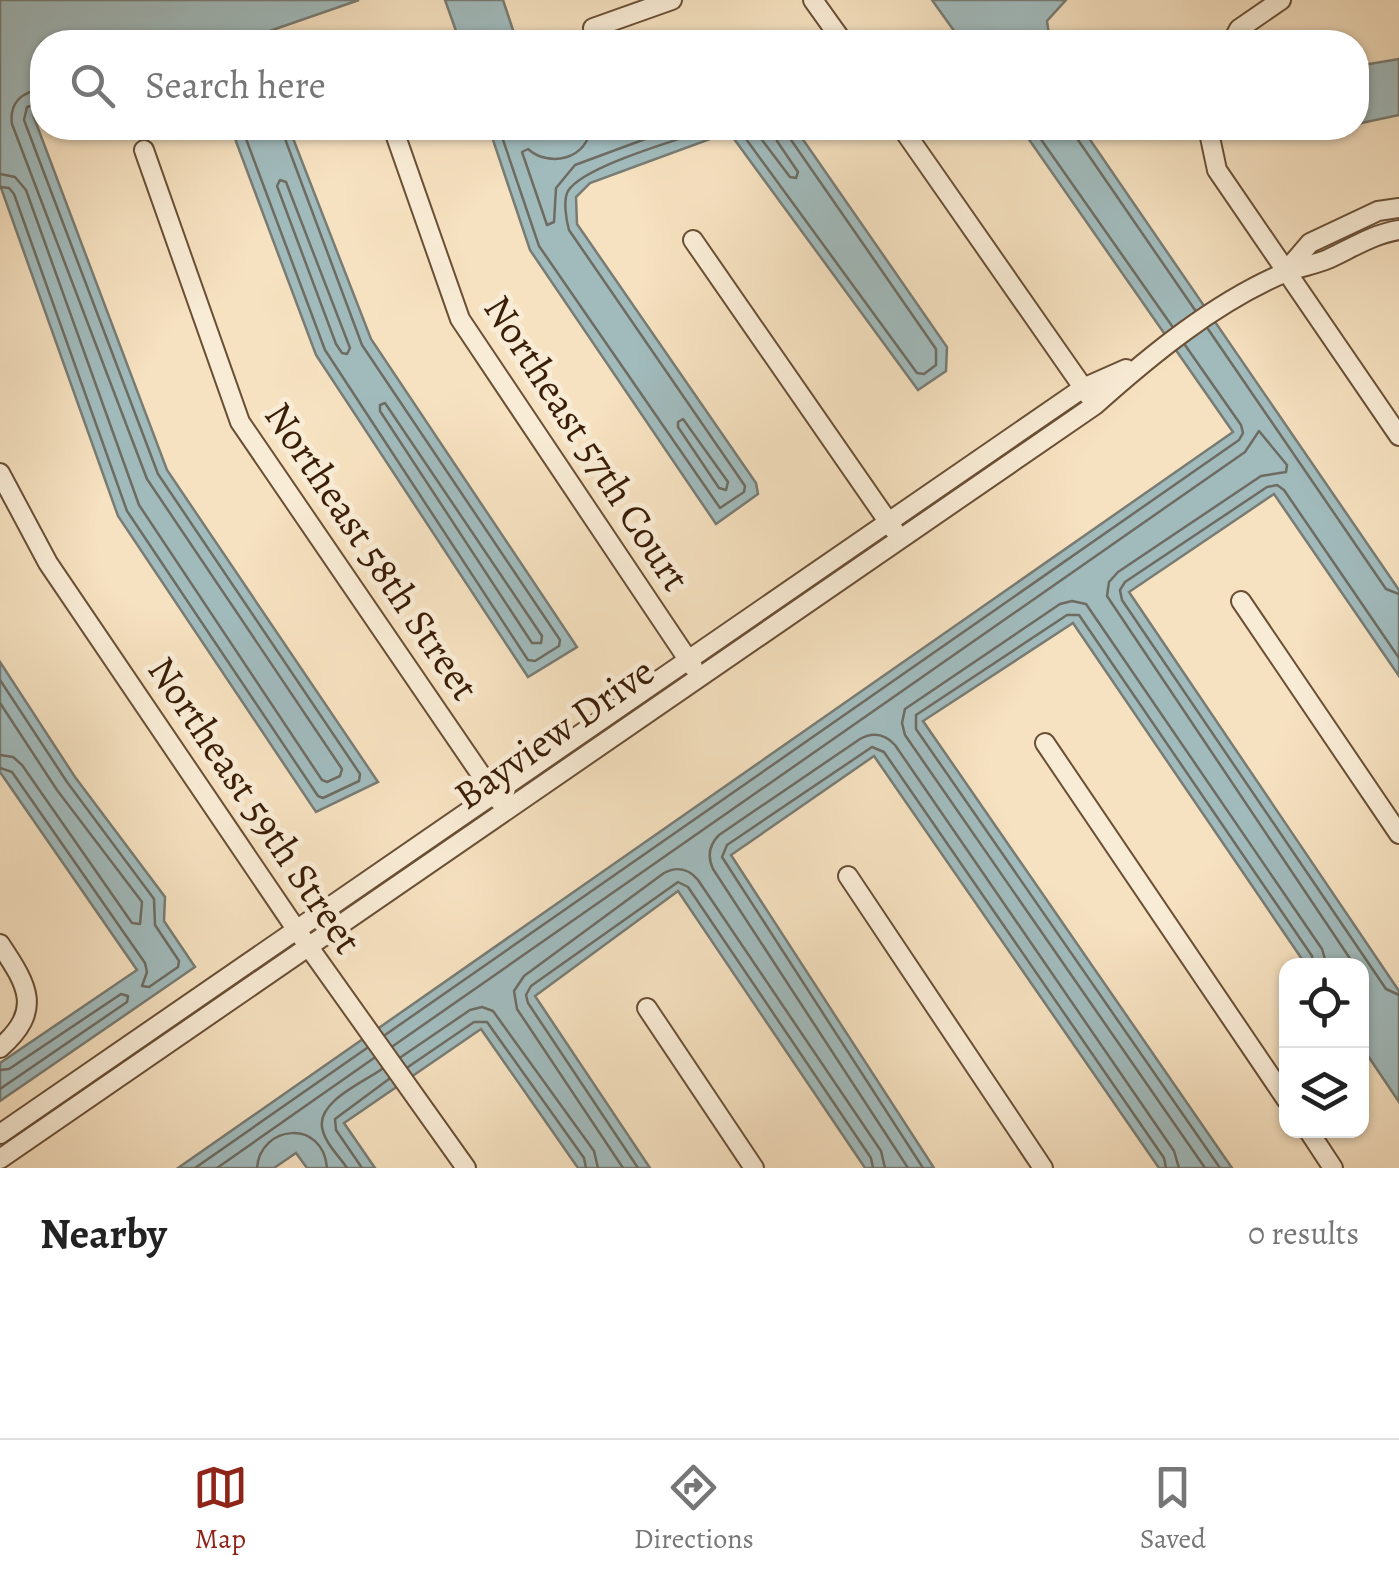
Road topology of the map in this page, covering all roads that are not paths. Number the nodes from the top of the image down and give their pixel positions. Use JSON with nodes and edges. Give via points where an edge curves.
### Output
{"nodes":[{"id":1,"x":672,"y":0,"type":"edge"},
{"id":2,"x":814,"y":0,"type":"edge"},
{"id":3,"x":1281,"y":0,"type":"edge"},
{"id":4,"x":593,"y":28,"type":"dead end"},
{"id":5,"x":835,"y":30,"type":"edge"},
{"id":6,"x":1239,"y":30,"type":"edge"},
{"id":7,"x":397,"y":140,"type":"edge"},
{"id":8,"x":910,"y":140,"type":"edge"},
{"id":9,"x":1210,"y":140,"type":"edge"},
{"id":10,"x":144,"y":150,"type":"dead end"},
{"id":11,"x":1399,"y":208,"type":"edge"},
{"id":12,"x":1378,"y":211,"type":"junction"},
{"id":13,"x":1391,"y":231,"type":"edge"},
{"id":14,"x":693,"y":240,"type":"dead end"},
{"id":15,"x":1285,"y":272,"type":"junction"},
{"id":16,"x":1145,"y":360,"type":"junction"},
{"id":17,"x":1083,"y":388,"type":"junction"},
{"id":18,"x":1095,"y":404,"type":"junction"},
{"id":19,"x":1399,"y":436,"type":"edge"},
{"id":20,"x":988,"y":454,"type":"junction"},
{"id":21,"x":1000,"y":470,"type":"junction"},
{"id":22,"x":0,"y":473,"type":"edge"},
{"id":23,"x":889,"y":522,"type":"junction"},
{"id":24,"x":900,"y":538,"type":"junction"},
{"id":25,"x":781,"y":595,"type":"junction"},
{"id":26,"x":1241,"y":600,"type":"dead end"},
{"id":27,"x":793,"y":612,"type":"junction"},
{"id":28,"x":688,"y":659,"type":"junction"},
{"id":29,"x":699,"y":675,"type":"junction"},
{"id":30,"x":580,"y":733,"type":"junction"},
{"id":31,"x":1045,"y":742,"type":"dead end"},
{"id":32,"x":591,"y":750,"type":"junction"},
{"id":33,"x":493,"y":793,"type":"junction"},
{"id":34,"x":505,"y":810,"type":"junction"},
{"id":35,"x":1399,"y":834,"type":"edge"},
{"id":36,"x":390,"y":864,"type":"junction"},
{"id":37,"x":848,"y":876,"type":"dead end"},
{"id":38,"x":402,"y":881,"type":"junction"},
{"id":39,"x":296,"y":930,"type":"junction"},
{"id":40,"x":0,"y":944,"type":"edge"},
{"id":41,"x":308,"y":946,"type":"junction"},
{"id":42,"x":204,"y":993,"type":"junction"},
{"id":43,"x":646,"y":1008,"type":"dead end"},
{"id":44,"x":216,"y":1010,"type":"junction"},
{"id":45,"x":0,"y":1048,"type":"edge"},
{"id":46,"x":110,"y":1058,"type":"junction"},
{"id":47,"x":121,"y":1075,"type":"junction"},
{"id":48,"x":1279,"y":1089,"type":"edge"},
{"id":49,"x":6,"y":1130,"type":"edge"},
{"id":50,"x":1313,"y":1138,"type":"edge"},
{"id":51,"x":24,"y":1142,"type":"junction"},
{"id":52,"x":0,"y":1159,"type":"edge"},
{"id":53,"x":466,"y":1168,"type":"edge"},
{"id":54,"x":754,"y":1168,"type":"edge"},
{"id":55,"x":1042,"y":1168,"type":"edge"},
{"id":56,"x":1334,"y":1168,"type":"edge"}],
"edges":[{"from":1,"to":4,"type":"street"},
{"from":2,"to":5,"type":"street"},
{"from":3,"to":6,"type":"street"},
{"from":7,"to":28,"type":"street","name":"Northeast 57th Court","via":[[460,319]]},
{"from":8,"to":17,"type":"street"},
{"from":9,"to":15,"type":"street","via":[[1216,170]]},
{"from":10,"to":33,"type":"street","name":"Northeast 58th Street","via":[[240,422]]},
{"from":11,"to":12,"type":"street","name":"Bayview Drive"},
{"from":12,"to":13,"type":"street"},
{"from":12,"to":15,"type":"street","name":"Bayview Drive","via":[[1310,243]]},
{"from":13,"to":15,"type":"street","name":"Bayview Drive"},
{"from":14,"to":23,"type":"street"},
{"from":15,"to":16,"type":"street","name":"Bayview Drive"},
{"from":15,"to":19,"type":"street"},
{"from":16,"to":17,"type":"street","name":"Bayview Drive"},
{"from":16,"to":18,"type":"street","name":"Bayview Drive"},
{"from":17,"to":18,"type":"street"},
{"from":17,"to":20,"type":"street","name":"Bayview Drive"},
{"from":18,"to":21,"type":"street","name":"Bayview Drive"},
{"from":20,"to":21,"type":"street"},
{"from":20,"to":23,"type":"street","name":"Bayview Drive"},
{"from":21,"to":24,"type":"street","name":"Bayview Drive"},
{"from":22,"to":39,"type":"street","name":"Northeast 59th Street","via":[[48,563]]},
{"from":23,"to":24,"type":"street"},
{"from":23,"to":25,"type":"street","name":"Bayview Drive"},
{"from":24,"to":27,"type":"street","name":"Bayview Drive"},
{"from":25,"to":27,"type":"street"},
{"from":25,"to":28,"type":"street","name":"Bayview Drive"},
{"from":26,"to":35,"type":"street"},
{"from":27,"to":29,"type":"street","name":"Bayview Drive"},
{"from":28,"to":29,"type":"street","name":"Northeast 57th Court"},
{"from":28,"to":30,"type":"street","name":"Bayview Drive"},
{"from":29,"to":32,"type":"street","name":"Bayview Drive"},
{"from":30,"to":32,"type":"street"},
{"from":30,"to":33,"type":"street","name":"Bayview Drive"},
{"from":31,"to":48,"type":"street"},
{"from":32,"to":34,"type":"street","name":"Bayview Drive"},
{"from":33,"to":34,"type":"street","name":"Northeast 58th Street"},
{"from":33,"to":36,"type":"street","name":"Bayview Drive"},
{"from":34,"to":38,"type":"street","name":"Bayview Drive"},
{"from":36,"to":38,"type":"street"},
{"from":36,"to":39,"type":"street","name":"Bayview Drive"},
{"from":37,"to":55,"type":"street"},
{"from":38,"to":41,"type":"street","name":"Bayview Drive"},
{"from":39,"to":41,"type":"street","name":"Northeast 59th Street"},
{"from":39,"to":42,"type":"street","name":"Bayview Drive"},
{"from":40,"to":45,"type":"street","via":[[20,974],[28,1005],[20,1030]]},
{"from":41,"to":44,"type":"street","name":"Bayview Drive"},
{"from":41,"to":53,"type":"street","name":"Northeast 59th Street"},
{"from":42,"to":44,"type":"street"},
{"from":42,"to":46,"type":"street","name":"Bayview Drive"},
{"from":43,"to":54,"type":"street"},
{"from":44,"to":47,"type":"street","name":"Bayview Drive"},
{"from":46,"to":47,"type":"street"},
{"from":46,"to":49,"type":"street","name":"Bayview Drive"},
{"from":47,"to":51,"type":"street","name":"Bayview Drive"},
{"from":49,"to":51,"type":"street"},
{"from":50,"to":56,"type":"street"},
{"from":51,"to":52,"type":"street","name":"Bayview Drive"}]}
